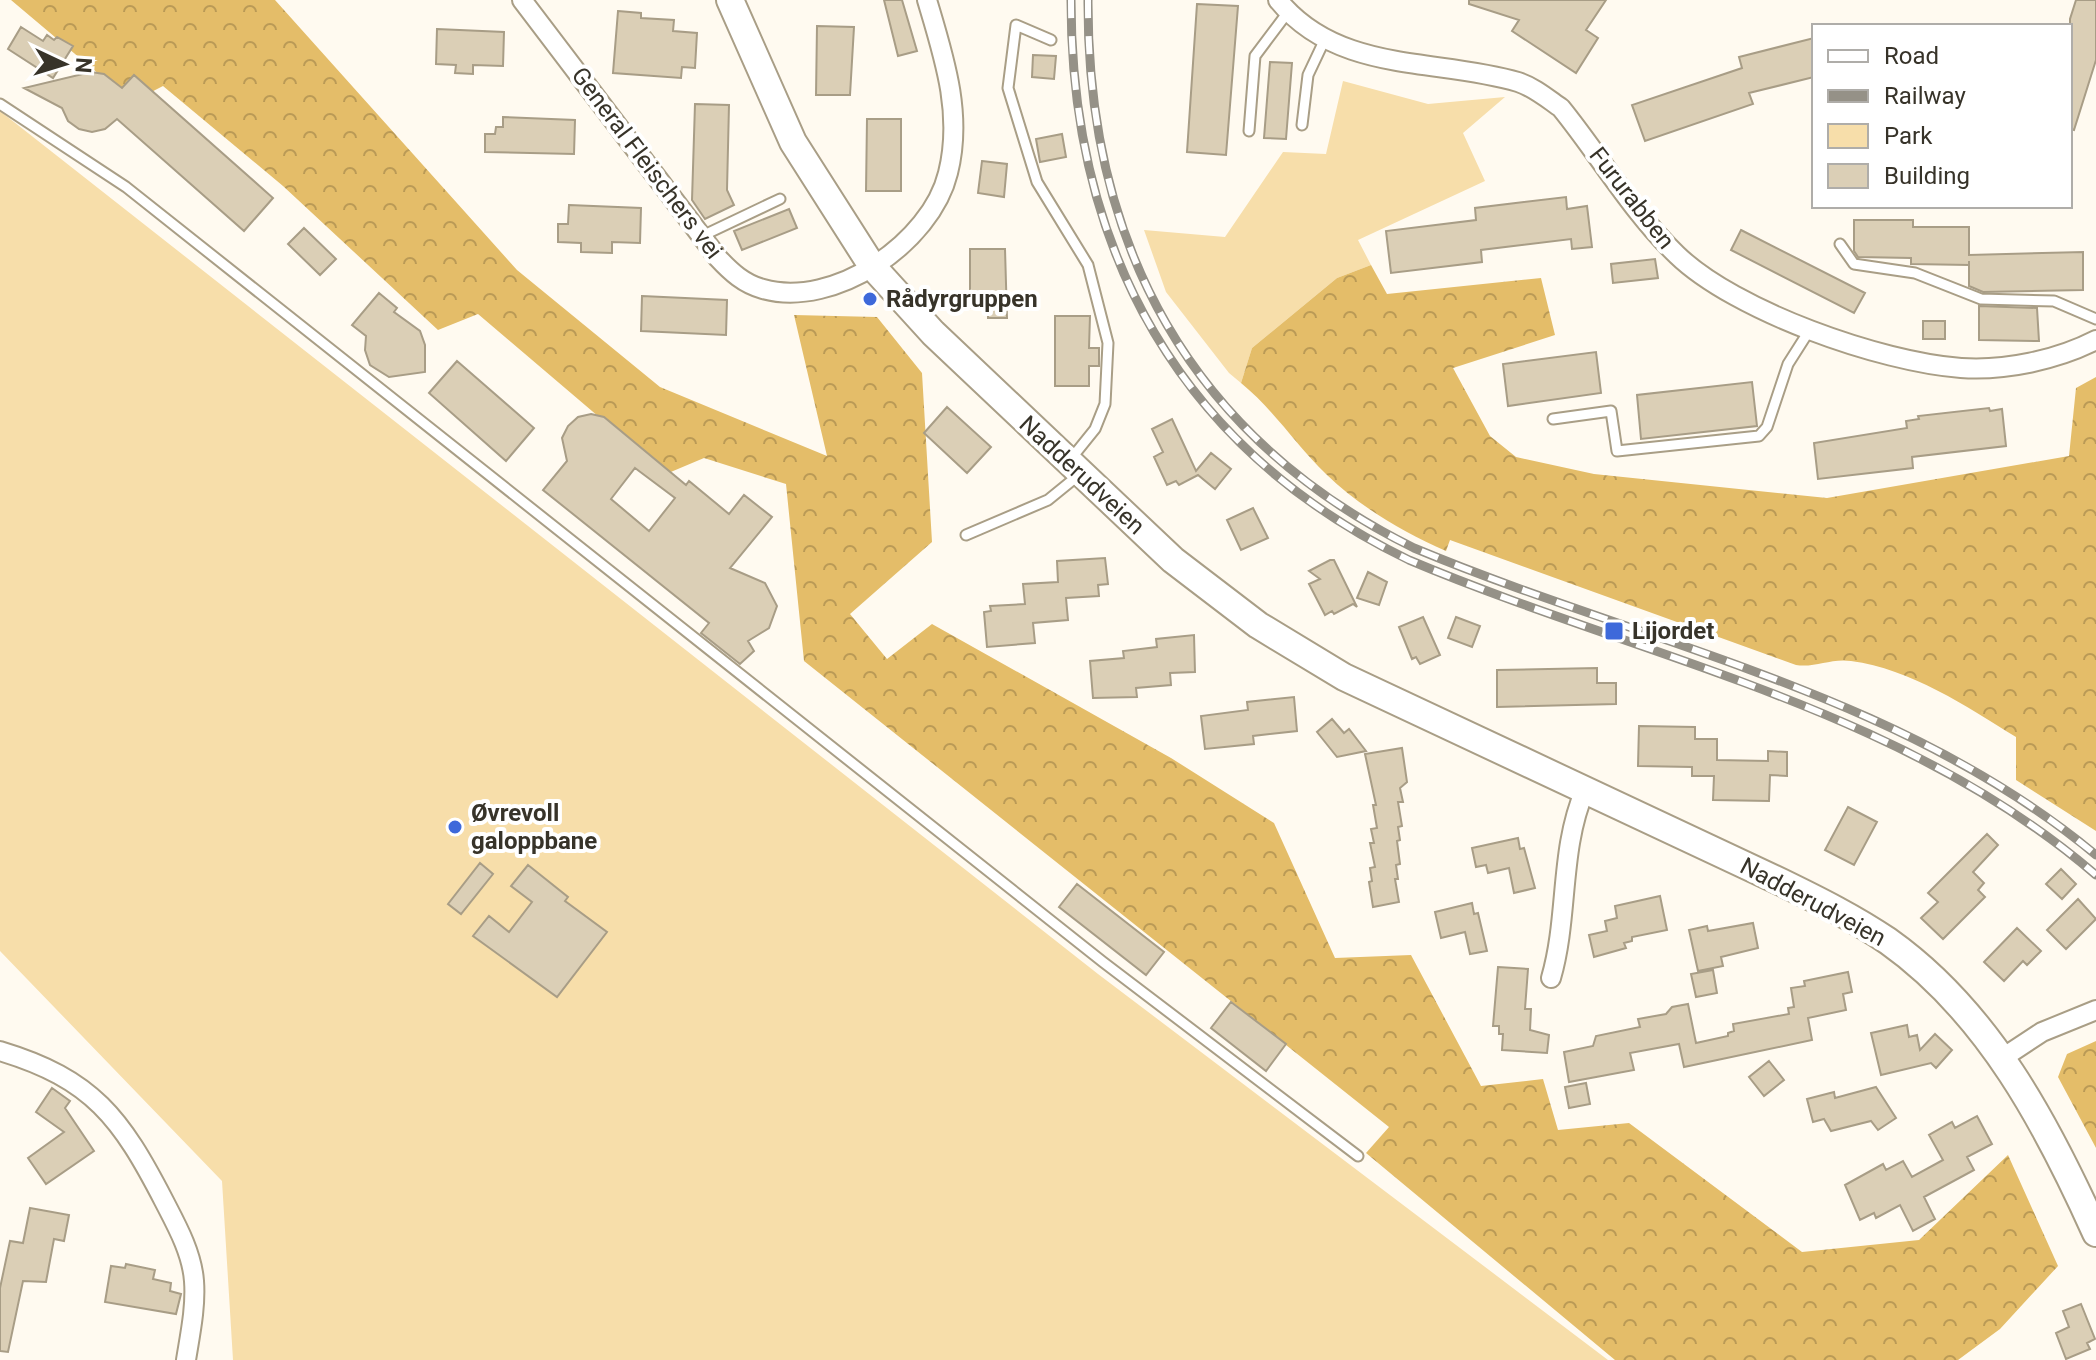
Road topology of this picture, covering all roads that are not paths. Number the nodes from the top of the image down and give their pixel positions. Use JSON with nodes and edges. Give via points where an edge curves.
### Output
{"nodes":[{"id":1,"x":522,"y":0,"type":"edge"},
{"id":2,"x":730,"y":0,"type":"edge"},
{"id":3,"x":927,"y":0,"type":"edge"},
{"id":4,"x":1283,"y":6,"type":"edge"},
{"id":5,"x":1325,"y":39,"type":"junction"},
{"id":6,"x":1051,"y":40,"type":"dead end"},
{"id":7,"x":0,"y":104,"type":"edge"},
{"id":8,"x":1302,"y":125,"type":"dead end"},
{"id":9,"x":1249,"y":131,"type":"dead end"},
{"id":10,"x":780,"y":199,"type":"dead end"},
{"id":11,"x":702,"y":236,"type":"junction"},
{"id":12,"x":1840,"y":244,"type":"dead end"},
{"id":13,"x":872,"y":266,"type":"junction"},
{"id":14,"x":2096,"y":319,"type":"edge"},
{"id":15,"x":1809,"y":331,"type":"junction"},
{"id":16,"x":2096,"y":340,"type":"edge"},
{"id":17,"x":1553,"y":419,"type":"dead end"},
{"id":18,"x":1074,"y":468,"type":"junction"},
{"id":19,"x":966,"y":535,"type":"dead end"},
{"id":20,"x":1585,"y":790,"type":"junction"},
{"id":21,"x":1551,"y":978,"type":"dead end"},
{"id":22,"x":2096,"y":1010,"type":"edge"},
{"id":23,"x":0,"y":1051,"type":"edge"},
{"id":24,"x":2001,"y":1059,"type":"junction"},
{"id":25,"x":1358,"y":1156,"type":"dead end"},
{"id":26,"x":2096,"y":1233,"type":"edge"},
{"id":27,"x":186,"y":1360,"type":"edge"}],
"edges":[{"from":1,"to":11,"type":"street","name":"General Fleischers vei"},
{"from":2,"to":13,"type":"main road","name":"Nadderudveien","via":[[793,142]]},
{"from":3,"to":13,"type":"street","name":"General Fleischers vei","via":[[953,97],[949,170],[943,192],[920,230]]},
{"from":4,"to":5,"type":"street","name":"Fururabben"},
{"from":4,"to":9,"type":"lane","via":[[1255,56]]},
{"from":5,"to":8,"type":"lane","via":[[1308,75]]},
{"from":5,"to":15,"type":"street","name":"Fururabben","via":[[1405,65],[1521,83],[1541,94],[1561,108],[1679,258]]},
{"from":6,"to":18,"type":"lane","via":[[1016,25],[1008,88],[1037,182],[1088,265],[1108,343],[1105,404]]},
{"from":7,"to":25,"type":"lane","via":[[126,187],[1103,962]]},
{"from":10,"to":11,"type":"lane"},
{"from":11,"to":13,"type":"street","name":"General Fleischers vei","via":[[731,271],[765,290],[809,290]]},
{"from":12,"to":14,"type":"lane","via":[[1854,264],[1915,273],[1981,299],[2054,301]]},
{"from":13,"to":18,"type":"main road","name":"Nadderudveien","via":[[926,326]]},
{"from":15,"to":16,"type":"street","name":"Fururabben","via":[[1963,368],[2049,358]]},
{"from":15,"to":17,"type":"lane","via":[[1788,364],[1767,427],[1759,436],[1617,451],[1611,411]]},
{"from":18,"to":19,"type":"lane","via":[[1048,500]]},
{"from":18,"to":20,"type":"main road","name":"Nadderudveien","via":[[1215,595],[1301,652],[1380,695]]},
{"from":20,"to":21,"type":"street","via":[[1568,846],[1561,943]]},
{"from":20,"to":24,"type":"main road","name":"Nadderudveien","via":[[1806,894],[1873,932],[1952,997]]},
{"from":22,"to":24,"type":"street","via":[[2042,1032]]},
{"from":23,"to":27,"type":"street","via":[[41,1063],[78,1085],[104,1106],[134,1143],[189,1253],[194,1281]]},
{"from":24,"to":26,"type":"main road","name":"Nadderudveien","via":[[2040,1118]]}]}
